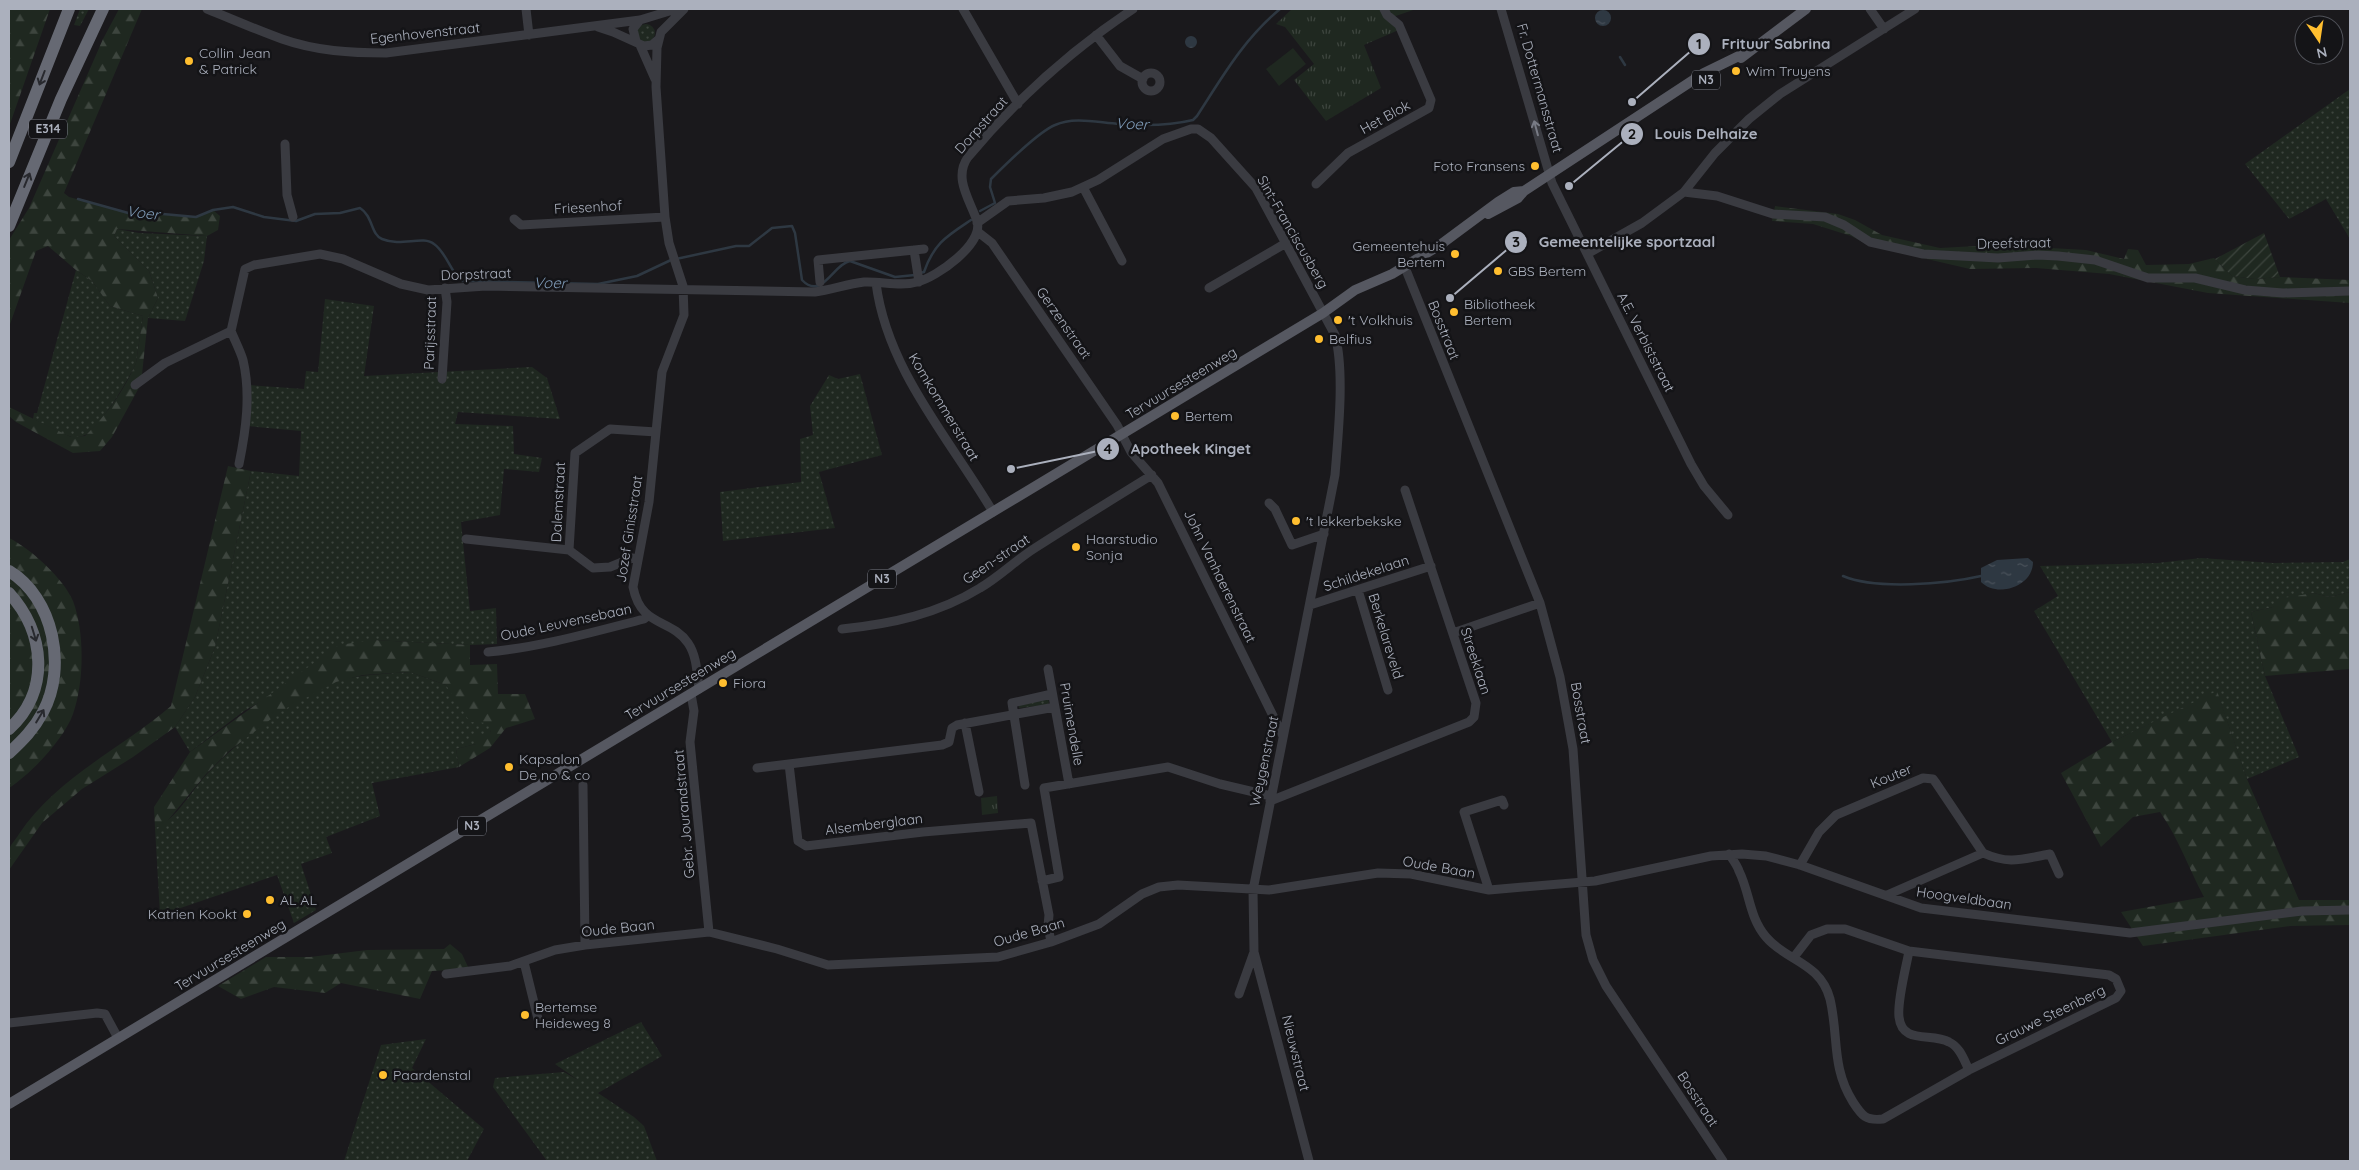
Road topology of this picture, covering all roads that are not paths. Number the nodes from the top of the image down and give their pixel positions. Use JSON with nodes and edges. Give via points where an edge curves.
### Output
{"nodes":[{"id":1,"x":69,"y":9,"type":"edge"},
{"id":2,"x":103,"y":9,"type":"edge"},
{"id":3,"x":207,"y":9,"type":"edge"},
{"id":4,"x":526,"y":9,"type":"edge"},
{"id":5,"x":676,"y":9,"type":"edge"},
{"id":6,"x":684,"y":9,"type":"edge"},
{"id":7,"x":963,"y":9,"type":"edge"},
{"id":8,"x":1133,"y":9,"type":"edge"},
{"id":9,"x":1384,"y":9,"type":"edge"},
{"id":10,"x":1501,"y":9,"type":"edge"},
{"id":11,"x":1806,"y":9,"type":"edge"},
{"id":12,"x":1870,"y":9,"type":"edge"},
{"id":13,"x":1915,"y":9,"type":"edge"},
{"id":14,"x":642,"y":19,"type":"junction"},
{"id":15,"x":593,"y":26,"type":"junction"},
{"id":16,"x":1884,"y":29,"type":"junction"},
{"id":17,"x":529,"y":35,"type":"junction"},
{"id":18,"x":1096,"y":35,"type":"junction"},
{"id":19,"x":660,"y":36,"type":"junction"},
{"id":20,"x":638,"y":43,"type":"junction"},
{"id":21,"x":1143,"y":79,"type":"dead end"},
{"id":22,"x":656,"y":87,"type":"junction"},
{"id":23,"x":1018,"y":104,"type":"junction"},
{"id":24,"x":285,"y":144,"type":"dead end"},
{"id":25,"x":9,"y":162,"type":"edge"},
{"id":26,"x":1549,"y":175,"type":"junction"},
{"id":27,"x":1316,"y":184,"type":"dead end"},
{"id":28,"x":1083,"y":187,"type":"junction"},
{"id":29,"x":1684,"y":192,"type":"junction"},
{"id":30,"x":294,"y":217,"type":"dead end"},
{"id":31,"x":665,"y":217,"type":"junction"},
{"id":32,"x":514,"y":219,"type":"dead end"},
{"id":33,"x":9,"y":226,"type":"edge"},
{"id":34,"x":978,"y":228,"type":"junction"},
{"id":35,"x":1286,"y":243,"type":"junction"},
{"id":36,"x":924,"y":249,"type":"dead end"},
{"id":37,"x":914,"y":250,"type":"junction"},
{"id":38,"x":1587,"y":254,"type":"junction"},
{"id":39,"x":1122,"y":261,"type":"dead end"},
{"id":40,"x":1403,"y":263,"type":"junction"},
{"id":41,"x":919,"y":280,"type":"junction"},
{"id":42,"x":820,"y":282,"type":"dead end"},
{"id":43,"x":876,"y":282,"type":"junction"},
{"id":44,"x":445,"y":288,"type":"junction"},
{"id":45,"x":1209,"y":288,"type":"dead end"},
{"id":46,"x":684,"y":290,"type":"junction"},
{"id":47,"x":2350,"y":291,"type":"edge"},
{"id":48,"x":1323,"y":313,"type":"junction"},
{"id":49,"x":231,"y":331,"type":"junction"},
{"id":50,"x":442,"y":379,"type":"dead end"},
{"id":51,"x":135,"y":385,"type":"dead end"},
{"id":52,"x":656,"y":432,"type":"junction"},
{"id":53,"x":1122,"y":435,"type":"junction"},
{"id":54,"x":239,"y":464,"type":"dead end"},
{"id":55,"x":1152,"y":475,"type":"junction"},
{"id":56,"x":1405,"y":490,"type":"dead end"},
{"id":57,"x":1269,"y":503,"type":"dead end"},
{"id":58,"x":993,"y":512,"type":"junction"},
{"id":59,"x":1728,"y":515,"type":"dead end"},
{"id":60,"x":1324,"y":534,"type":"junction"},
{"id":61,"x":466,"y":539,"type":"dead end"},
{"id":62,"x":569,"y":550,"type":"junction"},
{"id":63,"x":637,"y":559,"type":"junction"},
{"id":64,"x":1430,"y":566,"type":"junction"},
{"id":65,"x":9,"y":571,"type":"edge"},
{"id":66,"x":1358,"y":590,"type":"junction"},
{"id":67,"x":9,"y":593,"type":"edge"},
{"id":68,"x":1540,"y":603,"type":"junction"},
{"id":69,"x":1310,"y":605,"type":"junction"},
{"id":70,"x":648,"y":616,"type":"junction"},
{"id":71,"x":842,"y":629,"type":"dead end"},
{"id":72,"x":1453,"y":633,"type":"junction"},
{"id":73,"x":488,"y":652,"type":"dead end"},
{"id":74,"x":1048,"y":669,"type":"dead end"},
{"id":75,"x":1388,"y":690,"type":"dead end"},
{"id":76,"x":695,"y":691,"type":"junction"},
{"id":77,"x":1052,"y":694,"type":"junction"},
{"id":78,"x":1055,"y":707,"type":"junction"},
{"id":79,"x":1013,"y":714,"type":"junction"},
{"id":80,"x":966,"y":723,"type":"junction"},
{"id":81,"x":9,"y":729,"type":"edge"},
{"id":82,"x":1283,"y":736,"type":"junction"},
{"id":83,"x":9,"y":753,"type":"edge"},
{"id":84,"x":789,"y":764,"type":"junction"},
{"id":85,"x":756,"y":768,"type":"dead end"},
{"id":86,"x":1069,"y":784,"type":"junction"},
{"id":87,"x":583,"y":785,"type":"dead end"},
{"id":88,"x":1025,"y":785,"type":"dead end"},
{"id":89,"x":979,"y":792,"type":"dead end"},
{"id":90,"x":1270,"y":799,"type":"junction"},
{"id":91,"x":1504,"y":806,"type":"dead end"},
{"id":92,"x":1050,"y":820,"type":"junction"},
{"id":93,"x":1031,"y":823,"type":"junction"},
{"id":94,"x":1983,"y":853,"type":"junction"},
{"id":95,"x":1730,"y":854,"type":"junction"},
{"id":96,"x":1742,"y":854,"type":"junction"},
{"id":97,"x":1800,"y":865,"type":"junction"},
{"id":98,"x":1740,"y":871,"type":"junction"},
{"id":99,"x":2059,"y":874,"type":"dead end"},
{"id":100,"x":1042,"y":881,"type":"junction"},
{"id":101,"x":1583,"y":882,"type":"junction"},
{"id":102,"x":1253,"y":890,"type":"junction"},
{"id":103,"x":1489,"y":890,"type":"junction"},
{"id":104,"x":1887,"y":895,"type":"junction"},
{"id":105,"x":2350,"y":910,"type":"edge"},
{"id":106,"x":709,"y":932,"type":"junction"},
{"id":107,"x":1051,"y":942,"type":"junction"},
{"id":108,"x":585,"y":945,"type":"junction"},
{"id":109,"x":1909,"y":951,"type":"junction"},
{"id":110,"x":1254,"y":952,"type":"junction"},
{"id":111,"x":1794,"y":957,"type":"junction"},
{"id":112,"x":524,"y":962,"type":"junction"},
{"id":113,"x":446,"y":974,"type":"dead end"},
{"id":114,"x":1239,"y":994,"type":"dead end"},
{"id":115,"x":9,"y":1023,"type":"edge"},
{"id":116,"x":538,"y":1024,"type":"dead end"},
{"id":117,"x":118,"y":1038,"type":"junction"},
{"id":118,"x":1969,"y":1070,"type":"junction"},
{"id":119,"x":9,"y":1104,"type":"edge"},
{"id":120,"x":1309,"y":1161,"type":"edge"},
{"id":121,"x":1722,"y":1161,"type":"edge"}],
"edges":[{"from":1,"to":25,"type":"highway","number":"E314","one_way":true},
{"from":33,"to":2,"type":"highway","number":"E314","one_way":true,"via":[[61,99]]},
{"from":3,"to":17,"type":"street","name":"Egenhovenstraat","via":[[284,40],[346,52],[386,53]]},
{"from":4,"to":17,"type":"street"},
{"from":5,"to":14,"type":"street","name":"Egenhovenstraat"},
{"from":6,"to":19,"type":"street"},
{"from":7,"to":23,"type":"street"},
{"from":8,"to":18,"type":"street","name":"Dorpstraat"},
{"from":9,"to":27,"type":"street","name":"Het Blok","via":[[1399,25],[1431,100],[1429,108],[1348,153]]},
{"from":26,"to":10,"type":"street","name":"Fr. Dottermansstraat","one_way":true},
{"from":11,"to":26,"type":"main road","name":"Tervuursesteenweg","number":"N3","via":[[1690,90],[1663,101]]},
{"from":12,"to":16,"type":"street"},
{"from":13,"to":16,"type":"street"},
{"from":14,"to":15,"type":"street","name":"Egenhovenstraat"},
{"from":14,"to":19,"type":"street","via":[[656,21]]},
{"from":14,"to":20,"type":"street","via":[[633,29]]},
{"from":15,"to":17,"type":"street","name":"Egenhovenstraat"},
{"from":15,"to":20,"type":"street","name":"Egenhovenstraat"},
{"from":16,"to":29,"type":"street","via":[[1780,94],[1748,119]]},
{"from":18,"to":21,"type":"street","via":[[1120,66]]},
{"from":18,"to":23,"type":"street","name":"Dorpstraat"},
{"from":19,"to":20,"type":"street","via":[[648,46]]},
{"from":19,"to":22,"type":"street"},
{"from":20,"to":22,"type":"street","via":[[653,73]]},
{"from":22,"to":31,"type":"street"},
{"from":23,"to":34,"type":"street","name":"Dorpstraat","via":[[963,164],[962,180]]},
{"from":24,"to":30,"type":"street","via":[[287,196]]},
{"from":26,"to":38,"type":"street","name":"A.E. Verbiststraat"},
{"from":26,"to":40,"type":"main road","name":"Tervuursesteenweg","number":"N3","via":[[1524,191],[1510,194]]},
{"from":28,"to":34,"type":"street","name":"Sint-Franciscusberg","via":[[1057,196],[1008,201]]},
{"from":28,"to":35,"type":"street","name":"Sint-Franciscusberg","via":[[1163,139],[1198,128],[1256,188]]},
{"from":28,"to":39,"type":"street"},
{"from":29,"to":38,"type":"street","via":[[1642,223]]},
{"from":29,"to":47,"type":"street","name":"Dreefstraat","via":[[1717,196],[1773,214],[1825,217],[1870,242],[1923,254],[1998,258],[2058,256],[2095,260],[2148,278],[2195,278],[2245,290],[2283,293]]},
{"from":31,"to":32,"type":"street","name":"Friesenhof","via":[[521,225]]},
{"from":31,"to":46,"type":"street"},
{"from":34,"to":41,"type":"street","name":"Dorpstraat","via":[[967,250],[932,276]]},
{"from":34,"to":53,"type":"street","name":"Gerzenstraat","via":[[992,242]]},
{"from":35,"to":45,"type":"street"},
{"from":35,"to":48,"type":"street","name":"Sint-Franciscusberg"},
{"from":36,"to":37,"type":"street"},
{"from":37,"to":41,"type":"street"},
{"from":37,"to":42,"type":"street","via":[[818,260]]},
{"from":38,"to":59,"type":"street","name":"A.E. Verbiststraat","via":[[1691,464]]},
{"from":40,"to":48,"type":"main road","name":"Tervuursesteenweg","number":"N3"},
{"from":40,"to":68,"type":"street","name":"Bosstraat"},
{"from":41,"to":43,"type":"street","name":"Dorpstraat","via":[[903,284]]},
{"from":43,"to":46,"type":"street","name":"Dorpstraat","via":[[815,292]]},
{"from":43,"to":58,"type":"street","name":"Komkommerstraat","via":[[878,300],[901,366]]},
{"from":44,"to":46,"type":"street","name":"Dorpstraat"},
{"from":44,"to":49,"type":"street","name":"Dorpstraat","via":[[428,290],[401,284],[343,259],[320,254],[288,258],[245,270]]},
{"from":44,"to":50,"type":"street","name":"Parijsstraat"},
{"from":46,"to":52,"type":"street","name":"Jozef Ginisstraat","via":[[682,321],[662,372]]},
{"from":48,"to":53,"type":"main road","name":"Tervuursesteenweg","number":"N3"},
{"from":48,"to":60,"type":"street","name":"Weygenstraat","via":[[1336,342],[1338,376],[1335,475]]},
{"from":49,"to":51,"type":"street","via":[[166,363]]},
{"from":49,"to":54,"type":"street","via":[[243,360],[247,392]]},
{"from":52,"to":62,"type":"street","name":"Dalemstraat","via":[[610,429],[575,453]]},
{"from":52,"to":63,"type":"street","name":"Jozef Ginisstraat","via":[[649,502]]},
{"from":53,"to":55,"type":"street","name":"John Vanhaerenstraat","via":[[1131,452]]},
{"from":53,"to":58,"type":"main road","name":"Tervuursesteenweg","number":"N3"},
{"from":55,"to":71,"type":"street","name":"Geen-straat","via":[[963,598],[925,614]]},
{"from":55,"to":82,"type":"street","name":"John Vanhaerenstraat"},
{"from":56,"to":64,"type":"street","name":"Streeklaan"},
{"from":57,"to":60,"type":"street","via":[[1292,546]]},
{"from":58,"to":76,"type":"main road","name":"Tervuursesteenweg","number":"N3"},
{"from":60,"to":69,"type":"street","name":"Weygenstraat"},
{"from":61,"to":62,"type":"street"},
{"from":62,"to":63,"type":"street","via":[[593,568],[602,569]]},
{"from":63,"to":70,"type":"street","name":"Jozef Ginisstraat","via":[[633,587]]},
{"from":64,"to":66,"type":"street","name":"Schildekelaan"},
{"from":64,"to":72,"type":"street","name":"Streeklaan"},
{"from":83,"to":65,"type":"highway","one_way":true,"via":[[28,736],[44,711],[53,684],[54,651],[52,630],[43,610],[29,590]]},
{"from":66,"to":69,"type":"street","name":"Schildekelaan"},
{"from":66,"to":75,"type":"street","name":"Berkelareveld"},
{"from":67,"to":81,"type":"highway","one_way":true,"via":[[29,619],[38,649],[34,691]]},
{"from":68,"to":72,"type":"street"},
{"from":68,"to":101,"type":"street","name":"Bosstraat","via":[[1560,677],[1573,749]]},
{"from":69,"to":82,"type":"street","name":"Weygenstraat"},
{"from":70,"to":73,"type":"street","name":"Oude Leuvensebaan","via":[[578,636]]},
{"from":70,"to":76,"type":"street","via":[[688,642],[694,658]]},
{"from":72,"to":90,"type":"street","name":"Streeklaan","via":[[1476,702],[1474,718]]},
{"from":74,"to":77,"type":"street","name":"Pruimendelle"},
{"from":76,"to":106,"type":"street","name":"Gebr. Jourandstraat","via":[[690,742]]},
{"from":76,"to":117,"type":"main road","name":"Tervuursesteenweg","number":"N3"},
{"from":77,"to":78,"type":"street","name":"Pruimendelle"},
{"from":77,"to":79,"type":"street","via":[[1015,700],[1011,706]]},
{"from":78,"to":79,"type":"street"},
{"from":78,"to":86,"type":"street","name":"Pruimendelle"},
{"from":79,"to":80,"type":"street"},
{"from":79,"to":88,"type":"street"},
{"from":80,"to":84,"type":"street","via":[[954,726],[949,742],[942,745]]},
{"from":80,"to":89,"type":"street"},
{"from":82,"to":90,"type":"street","name":"Weygenstraat"},
{"from":84,"to":85,"type":"street"},
{"from":84,"to":93,"type":"street","name":"Alsemberglaan","via":[[798,841],[806,846]]},
{"from":86,"to":90,"type":"street","via":[[1168,767]]},
{"from":86,"to":92,"type":"street","via":[[1044,788]]},
{"from":87,"to":108,"type":"street"},
{"from":90,"to":102,"type":"street","name":"Weygenstraat"},
{"from":91,"to":103,"type":"street","via":[[1502,800],[1464,812]]},
{"from":92,"to":93,"type":"street","name":"Alsemberglaan"},
{"from":92,"to":100,"type":"street","via":[[1059,877]]},
{"from":93,"to":100,"type":"street"},
{"from":94,"to":97,"type":"street","name":"Kouter","via":[[1933,779],[1924,778],[1836,815],[1820,832]]},
{"from":94,"to":99,"type":"street","via":[[2009,862],[2050,854]]},
{"from":94,"to":104,"type":"street"},
{"from":95,"to":96,"type":"street","name":"Hoogveldbaan"},
{"from":95,"to":98,"type":"street","name":"Grauwe Steenberg"},
{"from":95,"to":101,"type":"street","name":"Hoogveldbaan"},
{"from":96,"to":97,"type":"street","name":"Hoogveldbaan","via":[[1766,856]]},
{"from":96,"to":98,"type":"street","name":"Grauwe Steenberg"},
{"from":97,"to":104,"type":"street","name":"Hoogveldbaan"},
{"from":98,"to":111,"type":"street","name":"Grauwe Steenberg","via":[[1756,924],[1768,939]]},
{"from":100,"to":107,"type":"street"},
{"from":101,"to":103,"type":"street","name":"Oude Baan"},
{"from":101,"to":121,"type":"street","name":"Bosstraat","via":[[1586,935],[1606,986]]},
{"from":102,"to":103,"type":"street","name":"Oude Baan","via":[[1378,873],[1396,873]]},
{"from":102,"to":107,"type":"street","name":"Oude Baan","via":[[1178,885],[1159,887],[1142,894],[1099,924]]},
{"from":102,"to":110,"type":"street","name":"Weygenstraat"},
{"from":104,"to":105,"type":"street","name":"Hoogveldbaan","via":[[1921,908],[2130,933],[2302,911]]},
{"from":106,"to":107,"type":"street","name":"Oude Baan","via":[[828,965],[998,956]]},
{"from":106,"to":108,"type":"street","name":"Oude Baan"},
{"from":108,"to":112,"type":"street","name":"Oude Baan","via":[[555,950]]},
{"from":109,"to":111,"type":"street","name":"Grauwe Steenberg","via":[[1845,929],[1827,929],[1811,936]]},
{"from":109,"to":118,"type":"street","via":[[1899,1015],[1901,1026],[1908,1034],[1948,1041],[1958,1048]]},
{"from":109,"to":118,"type":"street","name":"Grauwe Steenberg","via":[[2109,975],[2116,979],[2120,991],[2116,998]]},
{"from":110,"to":114,"type":"street","name":"Weygenstraat"},
{"from":110,"to":120,"type":"street","name":"Nieuwstraat"},
{"from":111,"to":118,"type":"street","name":"Grauwe Steenberg","via":[[1825,984],[1839,1072],[1844,1087],[1862,1116],[1871,1120],[1883,1119]]},
{"from":112,"to":113,"type":"street","name":"Oude Baan"},
{"from":112,"to":116,"type":"street"},
{"from":115,"to":117,"type":"street","via":[[105,1014]]},
{"from":117,"to":119,"type":"main road","name":"Tervuursesteenweg","number":"N3"}]}
